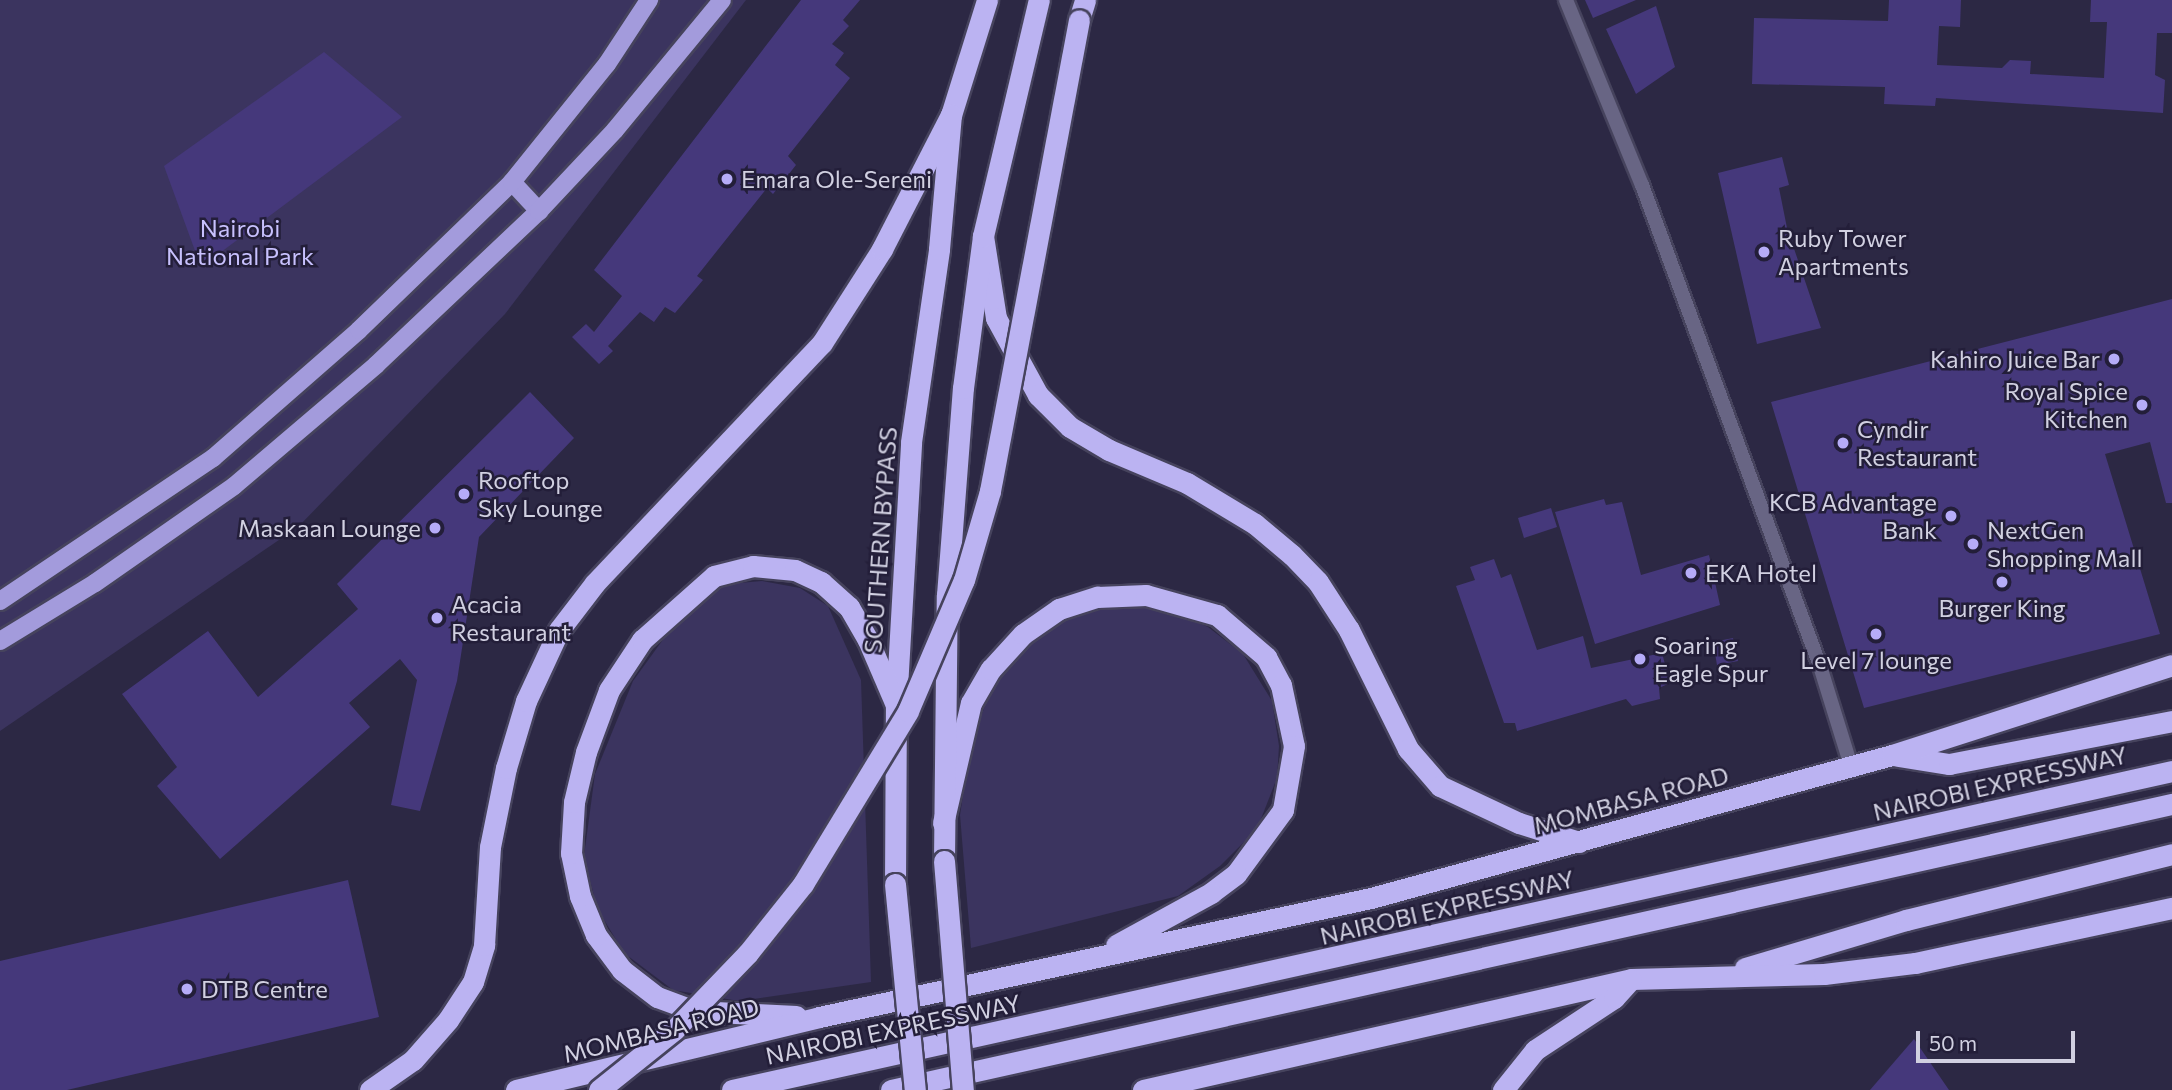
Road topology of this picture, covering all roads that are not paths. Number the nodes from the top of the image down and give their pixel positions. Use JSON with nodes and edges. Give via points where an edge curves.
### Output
{"nodes":[{"id":1,"x":649,"y":0,"type":"edge"},
{"id":2,"x":722,"y":0,"type":"edge"},
{"id":3,"x":987,"y":0,"type":"edge"},
{"id":4,"x":1039,"y":0,"type":"edge"},
{"id":5,"x":1566,"y":0,"type":"edge"},
{"id":6,"x":1082,"y":10,"type":"edge"},
{"id":7,"x":951,"y":115,"type":"junction"},
{"id":8,"x":512,"y":182,"type":"junction"},
{"id":9,"x":539,"y":211,"type":"junction"},
{"id":10,"x":983,"y":236,"type":"junction"},
{"id":11,"x":0,"y":601,"type":"edge"},
{"id":12,"x":0,"y":641,"type":"edge"},
{"id":13,"x":2172,"y":665,"type":"edge"},
{"id":14,"x":896,"y":705,"type":"junction"},
{"id":15,"x":2172,"y":722,"type":"edge"},
{"id":16,"x":1892,"y":755,"type":"junction"},
{"id":17,"x":1851,"y":766,"type":"junction"},
{"id":18,"x":2172,"y":771,"type":"edge"},
{"id":19,"x":2172,"y":804,"type":"edge"},
{"id":20,"x":943,"y":823,"type":"junction"},
{"id":21,"x":1580,"y":842,"type":"junction"},
{"id":22,"x":2172,"y":854,"type":"edge"},
{"id":23,"x":2172,"y":908,"type":"edge"},
{"id":24,"x":1096,"y":956,"type":"junction"},
{"id":25,"x":1714,"y":977,"type":"junction"},
{"id":26,"x":1631,"y":979,"type":"junction"},
{"id":27,"x":819,"y":1017,"type":"junction"},
{"id":28,"x":370,"y":1090,"type":"edge"},
{"id":29,"x":516,"y":1090,"type":"edge"},
{"id":30,"x":599,"y":1090,"type":"edge"},
{"id":31,"x":732,"y":1090,"type":"edge"},
{"id":32,"x":891,"y":1090,"type":"edge"},
{"id":33,"x":915,"y":1090,"type":"edge"},
{"id":34,"x":963,"y":1090,"type":"edge"},
{"id":35,"x":1143,"y":1090,"type":"edge"},
{"id":36,"x":1503,"y":1090,"type":"edge"}],
"edges":[{"from":1,"to":8,"type":"main road","via":[[607,64]]},
{"from":2,"to":9,"type":"main road","via":[[615,130]]},
{"from":3,"to":7,"type":"highway","name":"SOUTHERN BYPASS"},
{"from":4,"to":10,"type":"highway"},
{"from":5,"to":17,"type":"street","via":[[1642,185],[1819,666]]},
{"from":6,"to":30,"type":"highway","bridge":true,"via":[[1012,397],[990,491],[964,580],[908,711],[803,884],[748,953],[674,1030]]},
{"from":7,"to":14,"type":"highway","name":"SOUTHERN BYPASS","via":[[939,249],[911,442]]},
{"from":7,"to":28,"type":"highway","via":[[882,248],[822,343],[595,583],[559,630],[526,701],[506,768],[490,848],[484,945],[473,982],[449,1020],[413,1060]]},
{"from":8,"to":9,"type":"main road"},
{"from":8,"to":11,"type":"main road","via":[[359,330],[213,458]]},
{"from":9,"to":12,"type":"main road","via":[[376,365],[234,486],[95,583]]},
{"from":10,"to":20,"type":"highway","via":[[963,388],[951,538]]},
{"from":10,"to":21,"type":"highway","via":[[996,318],[1013,356],[1046,403],[1070,427],[1108,450],[1187,483],[1255,524],[1292,555],[1318,582],[1349,630],[1408,749],[1440,786],[1470,804]]},
{"from":13,"to":16,"type":"highway","name":"MOMBASA ROAD"},
{"from":14,"to":27,"type":"highway","via":[[849,607],[821,582],[795,570],[753,566],[714,576],[642,640],[610,690],[586,752],[574,802],[571,853],[580,896],[596,935],[622,970],[657,997],[695,1010]]},
{"from":14,"to":33,"type":"highway","name":"SOUTHERN BYPASS","bridge":true,"via":[[895,884]]},
{"from":15,"to":16,"type":"highway","via":[[1949,764]]},
{"from":16,"to":17,"type":"highway","name":"MOMBASA ROAD"},
{"from":17,"to":21,"type":"highway","name":"MOMBASA ROAD"},
{"from":18,"to":31,"type":"highway","name":"NAIROBI EXPRESSWAY"},
{"from":19,"to":32,"type":"highway"},
{"from":20,"to":24,"type":"highway","via":[[971,703],[990,669],[1023,634],[1059,609],[1097,597],[1146,595],[1217,615],[1248,640],[1266,657],[1281,685],[1290,718],[1294,746],[1283,810],[1259,848],[1211,893]]},
{"from":20,"to":34,"type":"highway","bridge":true},
{"from":21,"to":24,"type":"highway","name":"MOMBASA ROAD","via":[[1371,898]]},
{"from":22,"to":25,"type":"highway","via":[[1906,920]]},
{"from":23,"to":25,"type":"highway","via":[[1915,962],[1824,974]]},
{"from":24,"to":27,"type":"highway","name":"MOMBASA ROAD"},
{"from":25,"to":26,"type":"highway"},
{"from":26,"to":35,"type":"highway"},
{"from":26,"to":36,"type":"highway","via":[[1614,998],[1535,1050]]},
{"from":27,"to":29,"type":"highway","name":"MOMBASA ROAD"}]}
